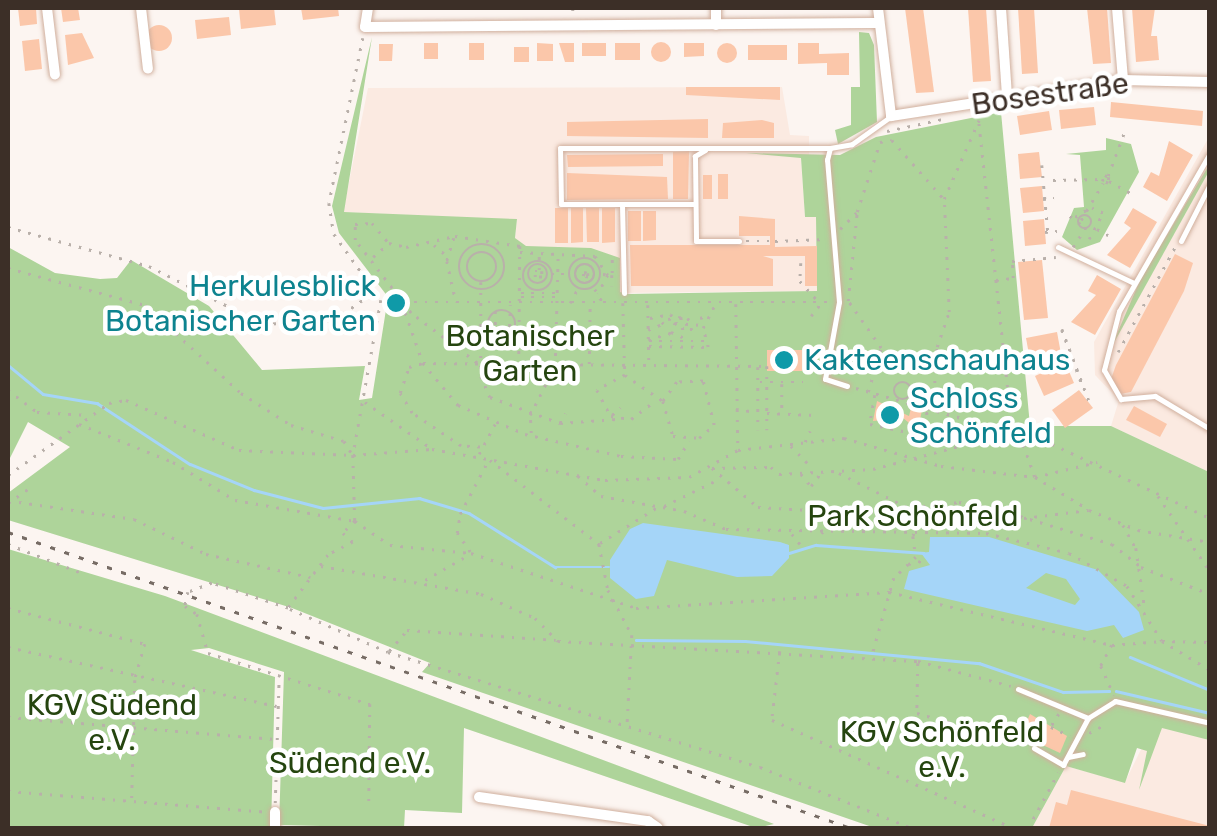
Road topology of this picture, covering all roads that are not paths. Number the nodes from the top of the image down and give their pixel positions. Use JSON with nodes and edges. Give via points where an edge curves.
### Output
{"nodes":[{"id":1,"x":48,"y":8,"type":"edge"},
{"id":2,"x":141,"y":8,"type":"edge"},
{"id":3,"x":368,"y":8,"type":"edge"},
{"id":4,"x":535,"y":8,"type":"edge"},
{"id":5,"x":716,"y":8,"type":"edge"},
{"id":6,"x":878,"y":8,"type":"edge"},
{"id":7,"x":1002,"y":8,"type":"edge"},
{"id":8,"x":1118,"y":8,"type":"edge"},
{"id":9,"x":878,"y":23,"type":"junction"},
{"id":10,"x":534,"y":24,"type":"junction"},
{"id":11,"x":716,"y":24,"type":"junction"},
{"id":12,"x":148,"y":70,"type":"dead end"},
{"id":13,"x":55,"y":75,"type":"dead end"},
{"id":14,"x":1122,"y":80,"type":"junction"},
{"id":15,"x":1210,"y":82,"type":"edge"},
{"id":16,"x":1008,"y":96,"type":"junction"},
{"id":17,"x":890,"y":116,"type":"junction"},
{"id":18,"x":708,"y":148,"type":"junction"},
{"id":19,"x":830,"y":148,"type":"junction"},
{"id":20,"x":1210,"y":153,"type":"edge"},
{"id":21,"x":1210,"y":184,"type":"edge"},
{"id":22,"x":622,"y":204,"type":"junction"},
{"id":23,"x":695,"y":204,"type":"junction"},
{"id":24,"x":739,"y":242,"type":"road end"},
{"id":25,"x":1181,"y":242,"type":"road end"},
{"id":26,"x":1058,"y":247,"type":"dead end"},
{"id":27,"x":1134,"y":283,"type":"junction"},
{"id":28,"x":624,"y":293,"type":"dead end"},
{"id":29,"x":848,"y":386,"type":"road end"},
{"id":30,"x":1210,"y":429,"type":"edge"},
{"id":31,"x":1018,"y":689,"type":"road end"},
{"id":32,"x":1088,"y":718,"type":"junction"},
{"id":33,"x":1210,"y":723,"type":"edge"},
{"id":34,"x":1034,"y":748,"type":"road end"},
{"id":35,"x":1083,"y":754,"type":"dead end"},
{"id":36,"x":1068,"y":757,"type":"junction"},
{"id":37,"x":480,"y":797,"type":"dead end"},
{"id":38,"x":273,"y":812,"type":"road end"},
{"id":39,"x":274,"y":828,"type":"edge"},
{"id":40,"x":658,"y":828,"type":"edge"}],
"edges":[{"from":1,"to":13,"type":"street"},
{"from":2,"to":12,"type":"street"},
{"from":3,"to":10,"type":"street","via":[[365,27]]},
{"from":4,"to":10,"type":"street"},
{"from":5,"to":11,"type":"street"},
{"from":6,"to":9,"type":"street"},
{"from":7,"to":16,"type":"street"},
{"from":8,"to":14,"type":"street"},
{"from":9,"to":11,"type":"street"},
{"from":9,"to":17,"type":"street"},
{"from":10,"to":11,"type":"street"},
{"from":14,"to":15,"type":"street","name":"Bosestraße"},
{"from":14,"to":16,"type":"street","name":"Bosestraße"},
{"from":16,"to":17,"type":"street","name":"Bosestraße"},
{"from":17,"to":19,"type":"lane","via":[[852,144]]},
{"from":18,"to":19,"type":"lane"},
{"from":18,"to":22,"type":"lane","via":[[560,148],[561,204]]},
{"from":18,"to":23,"type":"lane","via":[[695,156]]},
{"from":19,"to":29,"type":"lane","via":[[824,182],[839,302],[824,383]]},
{"from":20,"to":27,"type":"lane"},
{"from":21,"to":25,"type":"lane"},
{"from":22,"to":23,"type":"lane"},
{"from":22,"to":28,"type":"lane"},
{"from":23,"to":24,"type":"lane","via":[[696,242]]},
{"from":26,"to":27,"type":"lane"},
{"from":27,"to":30,"type":"lane","via":[[1106,350],[1105,376],[1121,399],[1156,396]]},
{"from":31,"to":32,"type":"lane"},
{"from":32,"to":33,"type":"lane","via":[[1116,701]]},
{"from":32,"to":36,"type":"lane"},
{"from":34,"to":36,"type":"lane","via":[[1063,765]]},
{"from":35,"to":36,"type":"lane"},
{"from":37,"to":40,"type":"street","via":[[648,820]]},
{"from":38,"to":39,"type":"street"}]}
